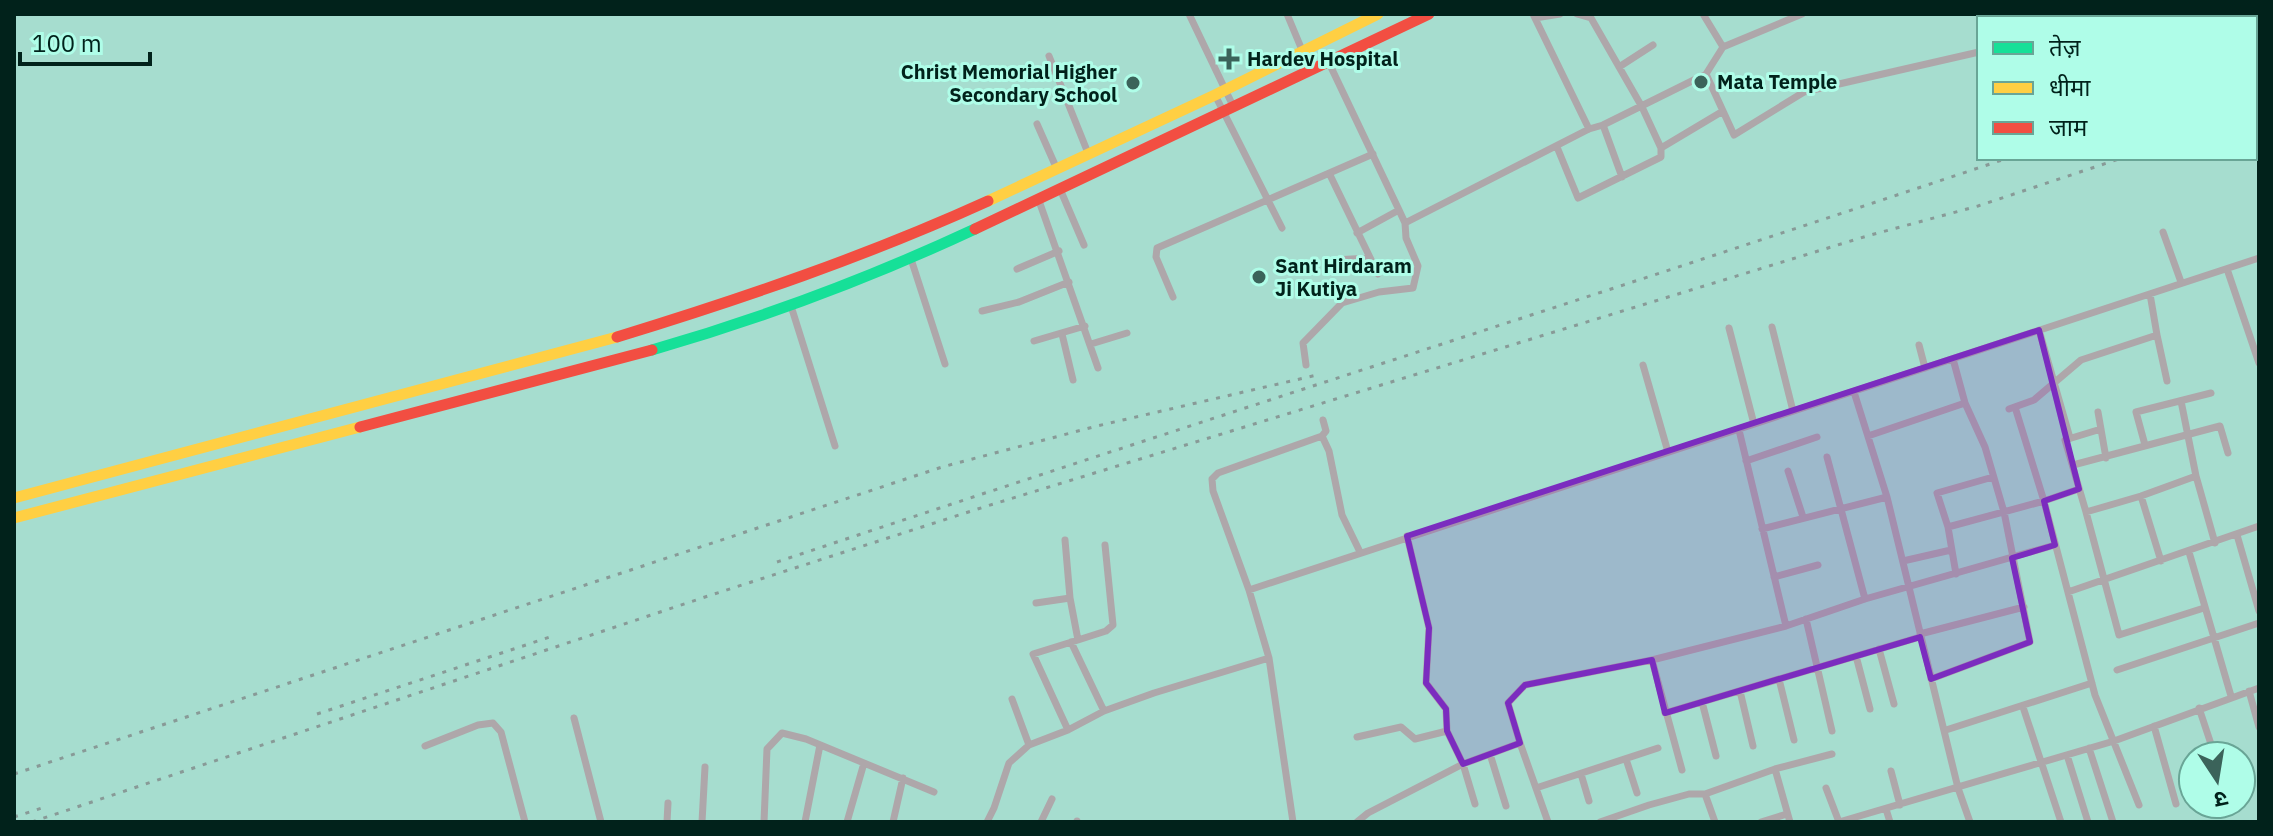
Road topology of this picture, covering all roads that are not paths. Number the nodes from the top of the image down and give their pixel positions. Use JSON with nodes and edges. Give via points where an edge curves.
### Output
{"nodes":[{"id":1,"x":1189,"y":14,"type":"edge"},
{"id":2,"x":1287,"y":14,"type":"edge"},
{"id":3,"x":1378,"y":14,"type":"edge"},
{"id":4,"x":1429,"y":14,"type":"edge"},
{"id":5,"x":1560,"y":14,"type":"edge"},
{"id":6,"x":1577,"y":14,"type":"edge"},
{"id":7,"x":1703,"y":14,"type":"edge"},
{"id":8,"x":1802,"y":14,"type":"edge"},
{"id":9,"x":1534,"y":16,"type":"edge"},
{"id":10,"x":1653,"y":45,"type":"dead end"},
{"id":11,"x":1723,"y":47,"type":"junction"},
{"id":12,"x":1302,"y":50,"type":"junction"},
{"id":13,"x":1977,"y":52,"type":"edge"},
{"id":14,"x":1049,"y":56,"type":"dead end"},
{"id":15,"x":1329,"y":63,"type":"junction"},
{"id":16,"x":1619,"y":67,"type":"junction"},
{"id":17,"x":1706,"y":74,"type":"junction"},
{"id":18,"x":1220,"y":92,"type":"junction"},
{"id":19,"x":1642,"y":107,"type":"junction"},
{"id":20,"x":1229,"y":111,"type":"junction"},
{"id":21,"x":1723,"y":111,"type":"junction"},
{"id":22,"x":1037,"y":124,"type":"dead end"},
{"id":23,"x":1603,"y":125,"type":"junction"},
{"id":24,"x":1589,"y":129,"type":"junction"},
{"id":25,"x":1557,"y":147,"type":"junction"},
{"id":26,"x":1661,"y":148,"type":"junction"},
{"id":27,"x":1088,"y":153,"type":"junction"},
{"id":28,"x":1373,"y":154,"type":"junction"},
{"id":29,"x":1056,"y":167,"type":"junction"},
{"id":30,"x":1330,"y":175,"type":"junction"},
{"id":31,"x":1622,"y":177,"type":"junction"},
{"id":32,"x":1060,"y":189,"type":"junction"},
{"id":33,"x":1038,"y":198,"type":"junction"},
{"id":34,"x":1269,"y":200,"type":"junction"},
{"id":35,"x":1399,"y":210,"type":"junction"},
{"id":36,"x":1405,"y":223,"type":"junction"},
{"id":37,"x":1282,"y":228,"type":"dead end"},
{"id":38,"x":2163,"y":232,"type":"dead end"},
{"id":39,"x":1357,"y":233,"type":"junction"},
{"id":40,"x":1084,"y":245,"type":"dead end"},
{"id":41,"x":1059,"y":251,"type":"junction"},
{"id":42,"x":1370,"y":258,"type":"junction"},
{"id":43,"x":2259,"y":258,"type":"edge"},
{"id":44,"x":911,"y":259,"type":"junction"},
{"id":45,"x":1334,"y":260,"type":"dead end"},
{"id":46,"x":1017,"y":269,"type":"dead end"},
{"id":47,"x":2227,"y":269,"type":"junction"},
{"id":48,"x":1378,"y":274,"type":"dead end"},
{"id":49,"x":1069,"y":282,"type":"junction"},
{"id":50,"x":2181,"y":282,"type":"junction"},
{"id":51,"x":2150,"y":294,"type":"junction"},
{"id":52,"x":1173,"y":297,"type":"dead end"},
{"id":53,"x":791,"y":306,"type":"junction"},
{"id":54,"x":982,"y":311,"type":"dead end"},
{"id":55,"x":1085,"y":326,"type":"junction"},
{"id":56,"x":1772,"y":327,"type":"dead end"},
{"id":57,"x":1729,"y":328,"type":"dead end"},
{"id":58,"x":2039,"y":330,"type":"junction"},
{"id":59,"x":1127,"y":333,"type":"dead end"},
{"id":60,"x":1062,"y":334,"type":"junction"},
{"id":61,"x":2157,"y":335,"type":"junction"},
{"id":62,"x":1034,"y":341,"type":"dead end"},
{"id":63,"x":1091,"y":344,"type":"junction"},
{"id":64,"x":1919,"y":345,"type":"dead end"},
{"id":65,"x":1953,"y":359,"type":"junction"},
{"id":66,"x":2259,"y":363,"type":"edge"},
{"id":67,"x":945,"y":364,"type":"dead end"},
{"id":68,"x":1306,"y":365,"type":"dead end"},
{"id":69,"x":1643,"y":365,"type":"dead end"},
{"id":70,"x":1098,"y":368,"type":"dead end"},
{"id":71,"x":1925,"y":368,"type":"junction"},
{"id":72,"x":1073,"y":380,"type":"dead end"},
{"id":73,"x":2055,"y":381,"type":"junction"},
{"id":74,"x":2167,"y":381,"type":"dead end"},
{"id":75,"x":1854,"y":392,"type":"junction"},
{"id":76,"x":2211,"y":393,"type":"dead end"},
{"id":77,"x":2181,"y":401,"type":"junction"},
{"id":78,"x":1965,"y":403,"type":"junction"},
{"id":79,"x":1793,"y":411,"type":"junction"},
{"id":80,"x":2098,"y":412,"type":"dead end"},
{"id":81,"x":1323,"y":420,"type":"dead end"},
{"id":82,"x":1754,"y":424,"type":"junction"},
{"id":83,"x":2101,"y":429,"type":"junction"},
{"id":84,"x":1739,"y":430,"type":"junction"},
{"id":85,"x":2187,"y":434,"type":"junction"},
{"id":86,"x":1322,"y":436,"type":"junction"},
{"id":87,"x":1868,"y":436,"type":"junction"},
{"id":88,"x":1817,"y":437,"type":"dead end"},
{"id":89,"x":2070,"y":438,"type":"junction"},
{"id":90,"x":2145,"y":445,"type":"junction"},
{"id":91,"x":835,"y":446,"type":"dead end"},
{"id":92,"x":1668,"y":452,"type":"junction"},
{"id":93,"x":2228,"y":453,"type":"dead end"},
{"id":94,"x":1827,"y":457,"type":"dead end"},
{"id":95,"x":2106,"y":458,"type":"junction"},
{"id":96,"x":1746,"y":461,"type":"junction"},
{"id":97,"x":2073,"y":465,"type":"junction"},
{"id":98,"x":1788,"y":471,"type":"dead end"},
{"id":99,"x":2196,"y":476,"type":"junction"},
{"id":100,"x":1993,"y":477,"type":"junction"},
{"id":101,"x":2079,"y":489,"type":"junction"},
{"id":102,"x":2141,"y":496,"type":"junction"},
{"id":103,"x":1887,"y":497,"type":"junction"},
{"id":104,"x":14,"y":498,"type":"edge"},
{"id":105,"x":2044,"y":501,"type":"junction"},
{"id":106,"x":1842,"y":510,"type":"junction"},
{"id":107,"x":2004,"y":512,"type":"junction"},
{"id":108,"x":2086,"y":512,"type":"junction"},
{"id":109,"x":1803,"y":517,"type":"junction"},
{"id":110,"x":14,"y":518,"type":"edge"},
{"id":111,"x":2259,"y":526,"type":"edge"},
{"id":112,"x":1948,"y":527,"type":"junction"},
{"id":113,"x":1762,"y":529,"type":"junction"},
{"id":114,"x":2237,"y":535,"type":"junction"},
{"id":115,"x":1407,"y":536,"type":"junction"},
{"id":116,"x":1065,"y":540,"type":"dead end"},
{"id":117,"x":2215,"y":543,"type":"junction"},
{"id":118,"x":1105,"y":545,"type":"dead end"},
{"id":119,"x":2055,"y":545,"type":"junction"},
{"id":120,"x":1951,"y":550,"type":"junction"},
{"id":121,"x":1360,"y":552,"type":"junction"},
{"id":122,"x":2189,"y":552,"type":"junction"},
{"id":123,"x":2012,"y":558,"type":"junction"},
{"id":124,"x":1903,"y":561,"type":"junction"},
{"id":125,"x":2161,"y":561,"type":"junction"},
{"id":126,"x":1818,"y":565,"type":"dead end"},
{"id":127,"x":1956,"y":574,"type":"junction"},
{"id":128,"x":1774,"y":577,"type":"junction"},
{"id":129,"x":2106,"y":579,"type":"junction"},
{"id":130,"x":1910,"y":588,"type":"junction"},
{"id":131,"x":1249,"y":590,"type":"junction"},
{"id":132,"x":2068,"y":592,"type":"junction"},
{"id":133,"x":1070,"y":598,"type":"junction"},
{"id":134,"x":1865,"y":599,"type":"junction"},
{"id":135,"x":1036,"y":603,"type":"dead end"},
{"id":136,"x":2024,"y":607,"type":"junction"},
{"id":137,"x":2204,"y":608,"type":"junction"},
{"id":138,"x":2259,"y":611,"type":"edge"},
{"id":139,"x":1806,"y":619,"type":"junction"},
{"id":140,"x":2259,"y":623,"type":"edge"},
{"id":141,"x":1786,"y":626,"type":"junction"},
{"id":142,"x":1920,"y":636,"type":"junction"},
{"id":143,"x":2213,"y":637,"type":"junction"},
{"id":144,"x":1074,"y":641,"type":"junction"},
{"id":145,"x":1879,"y":649,"type":"junction"},
{"id":146,"x":1856,"y":656,"type":"junction"},
{"id":147,"x":1269,"y":658,"type":"junction"},
{"id":148,"x":1652,"y":660,"type":"junction"},
{"id":149,"x":1816,"y":669,"type":"junction"},
{"id":150,"x":2117,"y":670,"type":"dead end"},
{"id":151,"x":1779,"y":679,"type":"junction"},
{"id":152,"x":1931,"y":679,"type":"junction"},
{"id":153,"x":2092,"y":683,"type":"junction"},
{"id":154,"x":2259,"y":688,"type":"edge"},
{"id":155,"x":1740,"y":691,"type":"junction"},
{"id":156,"x":2249,"y":691,"type":"junction"},
{"id":157,"x":2231,"y":696,"type":"junction"},
{"id":158,"x":1012,"y":699,"type":"dead end"},
{"id":159,"x":1702,"y":702,"type":"junction"},
{"id":160,"x":1894,"y":704,"type":"dead end"},
{"id":161,"x":2023,"y":707,"type":"junction"},
{"id":162,"x":2199,"y":708,"type":"junction"},
{"id":163,"x":1870,"y":709,"type":"dead end"},
{"id":164,"x":1104,"y":711,"type":"junction"},
{"id":165,"x":1665,"y":713,"type":"junction"},
{"id":166,"x":574,"y":718,"type":"dead end"},
{"id":167,"x":2154,"y":726,"type":"junction"},
{"id":168,"x":2259,"y":727,"type":"edge"},
{"id":169,"x":1068,"y":730,"type":"junction"},
{"id":170,"x":1946,"y":730,"type":"junction"},
{"id":171,"x":1447,"y":731,"type":"junction"},
{"id":172,"x":1832,"y":731,"type":"dead end"},
{"id":173,"x":1357,"y":737,"type":"dead end"},
{"id":174,"x":1794,"y":740,"type":"dead end"},
{"id":175,"x":2210,"y":740,"type":"edge"},
{"id":176,"x":2114,"y":741,"type":"junction"},
{"id":177,"x":1520,"y":743,"type":"junction"},
{"id":178,"x":820,"y":745,"type":"junction"},
{"id":179,"x":1029,"y":745,"type":"junction"},
{"id":180,"x":425,"y":746,"type":"dead end"},
{"id":181,"x":1753,"y":746,"type":"dead end"},
{"id":182,"x":1658,"y":748,"type":"dead end"},
{"id":183,"x":2089,"y":748,"type":"junction"},
{"id":184,"x":1490,"y":754,"type":"junction"},
{"id":185,"x":1832,"y":754,"type":"dead end"},
{"id":186,"x":2067,"y":755,"type":"junction"},
{"id":187,"x":1716,"y":756,"type":"dead end"},
{"id":188,"x":1626,"y":759,"type":"junction"},
{"id":189,"x":2043,"y":762,"type":"junction"},
{"id":190,"x":864,"y":763,"type":"junction"},
{"id":191,"x":1463,"y":764,"type":"junction"},
{"id":192,"x":705,"y":767,"type":"dead end"},
{"id":193,"x":1775,"y":769,"type":"junction"},
{"id":194,"x":1682,"y":770,"type":"dead end"},
{"id":195,"x":1891,"y":771,"type":"dead end"},
{"id":196,"x":1581,"y":774,"type":"junction"},
{"id":197,"x":903,"y":778,"type":"junction"},
{"id":198,"x":1536,"y":788,"type":"junction"},
{"id":199,"x":1826,"y":788,"type":"dead end"},
{"id":200,"x":1958,"y":788,"type":"junction"},
{"id":201,"x":934,"y":792,"type":"dead end"},
{"id":202,"x":1637,"y":793,"type":"dead end"},
{"id":203,"x":1705,"y":794,"type":"junction"},
{"id":204,"x":1052,"y":799,"type":"dead end"},
{"id":205,"x":1589,"y":801,"type":"dead end"},
{"id":206,"x":668,"y":803,"type":"dead end"},
{"id":207,"x":1475,"y":804,"type":"dead end"},
{"id":208,"x":2176,"y":804,"type":"dead end"},
{"id":209,"x":1900,"y":805,"type":"junction"},
{"id":210,"x":2139,"y":805,"type":"dead end"},
{"id":211,"x":1506,"y":806,"type":"dead end"},
{"id":212,"x":1886,"y":809,"type":"junction"},
{"id":213,"x":1368,"y":813,"type":"junction"},
{"id":214,"x":1788,"y":818,"type":"edge"},
{"id":215,"x":525,"y":822,"type":"edge"},
{"id":216,"x":601,"y":822,"type":"edge"},
{"id":217,"x":667,"y":822,"type":"edge"},
{"id":218,"x":702,"y":822,"type":"edge"},
{"id":219,"x":764,"y":822,"type":"edge"},
{"id":220,"x":805,"y":822,"type":"edge"},
{"id":221,"x":847,"y":822,"type":"edge"},
{"id":222,"x":893,"y":822,"type":"edge"},
{"id":223,"x":987,"y":822,"type":"edge"},
{"id":224,"x":1041,"y":822,"type":"edge"},
{"id":225,"x":1293,"y":822,"type":"edge"},
{"id":226,"x":1357,"y":822,"type":"edge"},
{"id":227,"x":1371,"y":822,"type":"edge"},
{"id":228,"x":1548,"y":822,"type":"edge"},
{"id":229,"x":1600,"y":822,"type":"edge"},
{"id":230,"x":1715,"y":822,"type":"edge"},
{"id":231,"x":1761,"y":822,"type":"edge"},
{"id":232,"x":1839,"y":822,"type":"edge"},
{"id":233,"x":1890,"y":822,"type":"edge"},
{"id":234,"x":1970,"y":822,"type":"edge"},
{"id":235,"x":2061,"y":822,"type":"edge"},
{"id":236,"x":2088,"y":822,"type":"edge"},
{"id":237,"x":2113,"y":822,"type":"edge"}],
"edges":[{"from":1,"to":18,"type":"street"},
{"from":2,"to":12,"type":"street"},
{"from":3,"to":12,"type":"main road"},
{"from":4,"to":15,"type":"main road"},
{"from":5,"to":9,"type":"street"},
{"from":6,"to":16,"type":"street","via":[[1591,18]]},
{"from":7,"to":11,"type":"street"},
{"from":8,"to":11,"type":"street"},
{"from":9,"to":24,"type":"street"},
{"from":10,"to":16,"type":"street"},
{"from":11,"to":17,"type":"street"},
{"from":12,"to":18,"type":"main road"},
{"from":13,"to":21,"type":"street","via":[[1804,92],[1734,135]]},
{"from":14,"to":27,"type":"street"},
{"from":15,"to":20,"type":"main road"},
{"from":15,"to":28,"type":"street"},
{"from":16,"to":19,"type":"street"},
{"from":17,"to":19,"type":"street"},
{"from":17,"to":21,"type":"street"},
{"from":18,"to":20,"type":"street"},
{"from":18,"to":27,"type":"main road"},
{"from":19,"to":23,"type":"street"},
{"from":19,"to":26,"type":"street"},
{"from":20,"to":32,"type":"main road"},
{"from":20,"to":34,"type":"street"},
{"from":21,"to":26,"type":"street"},
{"from":22,"to":29,"type":"street"},
{"from":23,"to":24,"type":"street"},
{"from":23,"to":31,"type":"street"},
{"from":24,"to":25,"type":"street"},
{"from":25,"to":31,"type":"street","via":[[1578,198]]},
{"from":25,"to":36,"type":"street"},
{"from":26,"to":31,"type":"street","via":[[1661,157]]},
{"from":27,"to":29,"type":"main road"},
{"from":28,"to":30,"type":"street"},
{"from":28,"to":35,"type":"street"},
{"from":29,"to":104,"type":"main road","via":[[869,253],[748,297],[574,350]]},
{"from":30,"to":34,"type":"street"},
{"from":30,"to":39,"type":"street"},
{"from":32,"to":33,"type":"main road"},
{"from":32,"to":40,"type":"street"},
{"from":33,"to":41,"type":"street"},
{"from":33,"to":44,"type":"main road"},
{"from":34,"to":37,"type":"street"},
{"from":34,"to":52,"type":"street","via":[[1157,248]]},
{"from":35,"to":36,"type":"street"},
{"from":35,"to":39,"type":"street"},
{"from":36,"to":68,"type":"street","via":[[1418,266],[1413,288],[1342,303],[1303,343]]},
{"from":38,"to":50,"type":"street"},
{"from":39,"to":42,"type":"street"},
{"from":41,"to":46,"type":"street"},
{"from":41,"to":49,"type":"street"},
{"from":42,"to":45,"type":"street"},
{"from":42,"to":48,"type":"street"},
{"from":43,"to":47,"type":"street"},
{"from":44,"to":53,"type":"main road"},
{"from":44,"to":67,"type":"street"},
{"from":47,"to":50,"type":"street"},
{"from":47,"to":66,"type":"street"},
{"from":49,"to":54,"type":"street"},
{"from":49,"to":55,"type":"street"},
{"from":50,"to":51,"type":"street"},
{"from":51,"to":58,"type":"street"},
{"from":51,"to":61,"type":"street"},
{"from":53,"to":91,"type":"street"},
{"from":53,"to":110,"type":"main road","via":[[634,356]]},
{"from":55,"to":60,"type":"street"},
{"from":55,"to":63,"type":"street"},
{"from":56,"to":79,"type":"street"},
{"from":57,"to":82,"type":"street"},
{"from":58,"to":65,"type":"street"},
{"from":58,"to":73,"type":"street"},
{"from":59,"to":63,"type":"street"},
{"from":60,"to":62,"type":"street"},
{"from":60,"to":72,"type":"street"},
{"from":61,"to":73,"type":"street","via":[[2081,360]]},
{"from":61,"to":74,"type":"street"},
{"from":63,"to":70,"type":"street"},
{"from":64,"to":71,"type":"street"},
{"from":65,"to":71,"type":"street"},
{"from":65,"to":78,"type":"street"},
{"from":69,"to":92,"type":"street"},
{"from":71,"to":75,"type":"street"},
{"from":73,"to":89,"type":"street"},
{"from":73,"to":105,"type":"street","via":[[2034,400],[2012,408]]},
{"from":75,"to":79,"type":"street"},
{"from":75,"to":87,"type":"street"},
{"from":76,"to":77,"type":"street"},
{"from":77,"to":85,"type":"street"},
{"from":77,"to":90,"type":"street","via":[[2136,412]]},
{"from":78,"to":87,"type":"street"},
{"from":78,"to":100,"type":"street"},
{"from":79,"to":82,"type":"street"},
{"from":80,"to":83,"type":"street"},
{"from":81,"to":86,"type":"street"},
{"from":82,"to":84,"type":"street"},
{"from":83,"to":89,"type":"street"},
{"from":83,"to":95,"type":"street"},
{"from":84,"to":92,"type":"street"},
{"from":84,"to":96,"type":"street"},
{"from":85,"to":90,"type":"street"},
{"from":85,"to":93,"type":"street","via":[[2220,426]]},
{"from":85,"to":99,"type":"street"},
{"from":86,"to":121,"type":"street","via":[[1342,515]]},
{"from":86,"to":131,"type":"street","via":[[1212,479]]},
{"from":87,"to":103,"type":"street"},
{"from":88,"to":96,"type":"street"},
{"from":89,"to":97,"type":"street","via":[[2065,440]]},
{"from":90,"to":95,"type":"street"},
{"from":92,"to":115,"type":"street"},
{"from":94,"to":106,"type":"street"},
{"from":95,"to":97,"type":"street"},
{"from":96,"to":113,"type":"street"},
{"from":97,"to":101,"type":"street"},
{"from":98,"to":109,"type":"street"},
{"from":99,"to":102,"type":"street"},
{"from":99,"to":117,"type":"street"},
{"from":100,"to":107,"type":"street"},
{"from":100,"to":112,"type":"street","via":[[1937,493]]},
{"from":101,"to":105,"type":"street"},
{"from":101,"to":108,"type":"street"},
{"from":102,"to":108,"type":"street"},
{"from":102,"to":125,"type":"street"},
{"from":103,"to":106,"type":"street"},
{"from":103,"to":124,"type":"street"},
{"from":105,"to":107,"type":"street"},
{"from":105,"to":119,"type":"street"},
{"from":106,"to":109,"type":"street"},
{"from":106,"to":134,"type":"street"},
{"from":107,"to":112,"type":"street"},
{"from":107,"to":123,"type":"street"},
{"from":108,"to":129,"type":"street"},
{"from":109,"to":113,"type":"street"},
{"from":111,"to":114,"type":"street"},
{"from":112,"to":120,"type":"street"},
{"from":113,"to":128,"type":"street"},
{"from":114,"to":117,"type":"street"},
{"from":114,"to":138,"type":"street"},
{"from":115,"to":121,"type":"street"},
{"from":115,"to":171,"type":"street","via":[[1429,628],[1426,683],[1446,709]]},
{"from":116,"to":133,"type":"street"},
{"from":117,"to":122,"type":"street"},
{"from":118,"to":144,"type":"street","via":[[1113,625]]},
{"from":119,"to":123,"type":"street"},
{"from":119,"to":132,"type":"street"},
{"from":120,"to":124,"type":"street"},
{"from":120,"to":127,"type":"street"},
{"from":121,"to":131,"type":"street"},
{"from":122,"to":125,"type":"street"},
{"from":122,"to":137,"type":"street"},
{"from":123,"to":127,"type":"street"},
{"from":123,"to":136,"type":"street"},
{"from":124,"to":130,"type":"street"},
{"from":125,"to":129,"type":"street"},
{"from":126,"to":128,"type":"street"},
{"from":127,"to":130,"type":"street"},
{"from":128,"to":141,"type":"street"},
{"from":129,"to":132,"type":"street"},
{"from":129,"to":137,"type":"street","via":[[2119,635]]},
{"from":130,"to":134,"type":"street"},
{"from":130,"to":142,"type":"street"},
{"from":131,"to":147,"type":"street"},
{"from":132,"to":153,"type":"street"},
{"from":133,"to":135,"type":"street"},
{"from":133,"to":144,"type":"street"},
{"from":134,"to":139,"type":"street"},
{"from":136,"to":142,"type":"street"},
{"from":136,"to":152,"type":"street","via":[[2030,642]]},
{"from":137,"to":143,"type":"street"},
{"from":139,"to":141,"type":"street"},
{"from":139,"to":149,"type":"street"},
{"from":140,"to":143,"type":"street"},
{"from":141,"to":148,"type":"street"},
{"from":142,"to":145,"type":"street"},
{"from":142,"to":152,"type":"street"},
{"from":143,"to":150,"type":"street"},
{"from":143,"to":157,"type":"street"},
{"from":144,"to":164,"type":"street"},
{"from":144,"to":169,"type":"street","via":[[1033,654]]},
{"from":145,"to":146,"type":"street"},
{"from":145,"to":160,"type":"street"},
{"from":146,"to":149,"type":"street"},
{"from":146,"to":163,"type":"street"},
{"from":147,"to":164,"type":"street"},
{"from":147,"to":225,"type":"street"},
{"from":148,"to":165,"type":"street"},
{"from":148,"to":177,"type":"street","via":[[1525,685],[1508,703]]},
{"from":149,"to":151,"type":"street"},
{"from":149,"to":172,"type":"street"},
{"from":151,"to":155,"type":"street"},
{"from":151,"to":174,"type":"street"},
{"from":152,"to":170,"type":"street"},
{"from":153,"to":161,"type":"street"},
{"from":153,"to":176,"type":"street"},
{"from":154,"to":156,"type":"street"},
{"from":155,"to":159,"type":"street"},
{"from":155,"to":181,"type":"street"},
{"from":156,"to":157,"type":"street"},
{"from":156,"to":168,"type":"street"},
{"from":157,"to":162,"type":"street"},
{"from":158,"to":179,"type":"street"},
{"from":159,"to":165,"type":"street"},
{"from":159,"to":187,"type":"street"},
{"from":161,"to":170,"type":"street"},
{"from":161,"to":189,"type":"street"},
{"from":162,"to":167,"type":"street"},
{"from":162,"to":175,"type":"street"},
{"from":164,"to":169,"type":"street"},
{"from":165,"to":194,"type":"street"},
{"from":166,"to":216,"type":"street"},
{"from":167,"to":176,"type":"street"},
{"from":167,"to":208,"type":"street"},
{"from":169,"to":179,"type":"street"},
{"from":170,"to":200,"type":"street"},
{"from":171,"to":173,"type":"street","via":[[1415,739],[1401,727]]},
{"from":171,"to":191,"type":"street"},
{"from":176,"to":183,"type":"street"},
{"from":176,"to":210,"type":"street"},
{"from":177,"to":184,"type":"street"},
{"from":177,"to":198,"type":"street"},
{"from":178,"to":190,"type":"street"},
{"from":178,"to":219,"type":"street","via":[[782,733],[767,749]]},
{"from":178,"to":220,"type":"street"},
{"from":179,"to":223,"type":"street","via":[[1009,763]]},
{"from":180,"to":215,"type":"street","via":[[493,723],[501,732]]},
{"from":182,"to":188,"type":"street"},
{"from":183,"to":186,"type":"street"},
{"from":183,"to":237,"type":"street"},
{"from":184,"to":191,"type":"street"},
{"from":184,"to":211,"type":"street"},
{"from":185,"to":193,"type":"street"},
{"from":186,"to":189,"type":"street"},
{"from":186,"to":236,"type":"street"},
{"from":188,"to":196,"type":"street"},
{"from":188,"to":202,"type":"street"},
{"from":189,"to":200,"type":"street"},
{"from":189,"to":235,"type":"street"},
{"from":190,"to":197,"type":"street"},
{"from":190,"to":221,"type":"street"},
{"from":191,"to":207,"type":"street"},
{"from":191,"to":213,"type":"street"},
{"from":192,"to":218,"type":"street"},
{"from":193,"to":203,"type":"street"},
{"from":193,"to":214,"type":"street"},
{"from":195,"to":209,"type":"street"},
{"from":196,"to":198,"type":"street"},
{"from":196,"to":205,"type":"street"},
{"from":197,"to":201,"type":"street"},
{"from":197,"to":222,"type":"street"},
{"from":198,"to":228,"type":"street"},
{"from":199,"to":232,"type":"street"},
{"from":200,"to":209,"type":"street"},
{"from":200,"to":234,"type":"street"},
{"from":203,"to":229,"type":"street","via":[[1689,794]]},
{"from":203,"to":230,"type":"street"},
{"from":204,"to":224,"type":"street"},
{"from":206,"to":217,"type":"street"},
{"from":209,"to":212,"type":"street"},
{"from":212,"to":232,"type":"street"},
{"from":212,"to":233,"type":"street"},
{"from":213,"to":226,"type":"street"},
{"from":213,"to":227,"type":"street"},
{"from":214,"to":231,"type":"street"}]}
